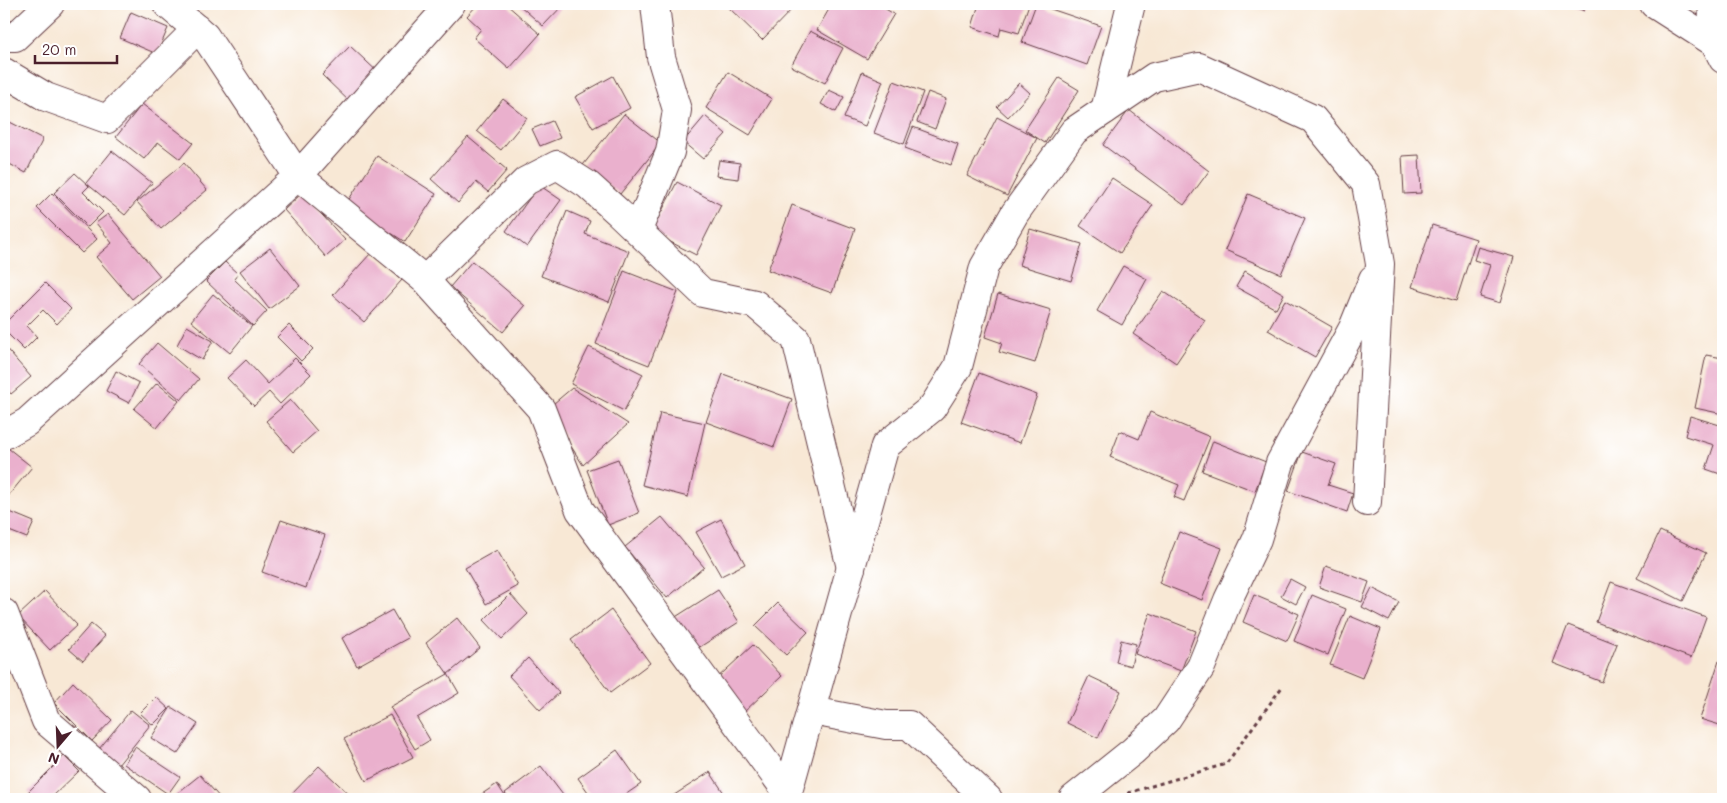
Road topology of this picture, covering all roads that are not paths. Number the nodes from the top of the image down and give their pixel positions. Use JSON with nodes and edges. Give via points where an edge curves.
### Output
{"nodes":[{"id":1,"x":50,"y":4,"type":"edge"},
{"id":2,"x":167,"y":4,"type":"edge"},
{"id":3,"x":451,"y":4,"type":"edge"},
{"id":4,"x":656,"y":4,"type":"edge"},
{"id":5,"x":1131,"y":4,"type":"edge"},
{"id":6,"x":1654,"y":4,"type":"edge"},
{"id":7,"x":1712,"y":4,"type":"edge"},
{"id":8,"x":197,"y":29,"type":"junction"},
{"id":9,"x":10,"y":37,"type":"edge"},
{"id":10,"x":1719,"y":51,"type":"edge"},
{"id":11,"x":4,"y":62,"type":"edge"},
{"id":12,"x":4,"y":72,"type":"edge"},
{"id":13,"x":1105,"y":110,"type":"junction"},
{"id":14,"x":298,"y":176,"type":"junction"},
{"id":15,"x":638,"y":230,"type":"junction"},
{"id":16,"x":1380,"y":264,"type":"junction"},
{"id":17,"x":425,"y":280,"type":"junction"},
{"id":18,"x":4,"y":435,"type":"edge"},
{"id":19,"x":1367,"y":502,"type":"dead end"},
{"id":20,"x":851,"y":570,"type":"junction"},
{"id":21,"x":4,"y":613,"type":"edge"},
{"id":22,"x":812,"y":711,"type":"junction"},
{"id":23,"x":787,"y":796,"type":"edge"},
{"id":24,"x":137,"y":799,"type":"edge"},
{"id":25,"x":988,"y":799,"type":"edge"},
{"id":26,"x":1073,"y":799,"type":"edge"}],
"edges":[{"from":1,"to":9,"type":"street"},
{"from":2,"to":8,"type":"street"},
{"from":3,"to":14,"type":"street"},
{"from":4,"to":15,"type":"street","via":[[661,57],[677,110],[670,152]]},
{"from":5,"to":13,"type":"street"},
{"from":6,"to":10,"type":"street"},
{"from":7,"to":10,"type":"street"},
{"from":8,"to":12,"type":"street","via":[[107,118],[46,97]]},
{"from":8,"to":14,"type":"street","via":[[215,50]]},
{"from":9,"to":11,"type":"street"},
{"from":13,"to":16,"type":"street","via":[[1154,76],[1199,67],[1313,119],[1366,184]]},
{"from":13,"to":20,"type":"street","via":[[1074,131],[1015,213],[984,267],[958,367],[932,408],[885,446]]},
{"from":14,"to":17,"type":"street"},
{"from":14,"to":18,"type":"street","via":[[27,422]]},
{"from":15,"to":17,"type":"street","via":[[588,185],[557,165],[526,181]]},
{"from":15,"to":20,"type":"street","via":[[703,293],[755,304],[796,339]]},
{"from":16,"to":19,"type":"street"},
{"from":16,"to":26,"type":"street","via":[[1352,328],[1280,463],[1257,539],[1201,667],[1166,720]]},
{"from":17,"to":23,"type":"street","via":[[541,409],[580,510]]},
{"from":20,"to":22,"type":"street"},
{"from":21,"to":24,"type":"street","via":[[46,721]]},
{"from":22,"to":23,"type":"street"},
{"from":22,"to":25,"type":"street","via":[[886,725],[909,725]]}]}
